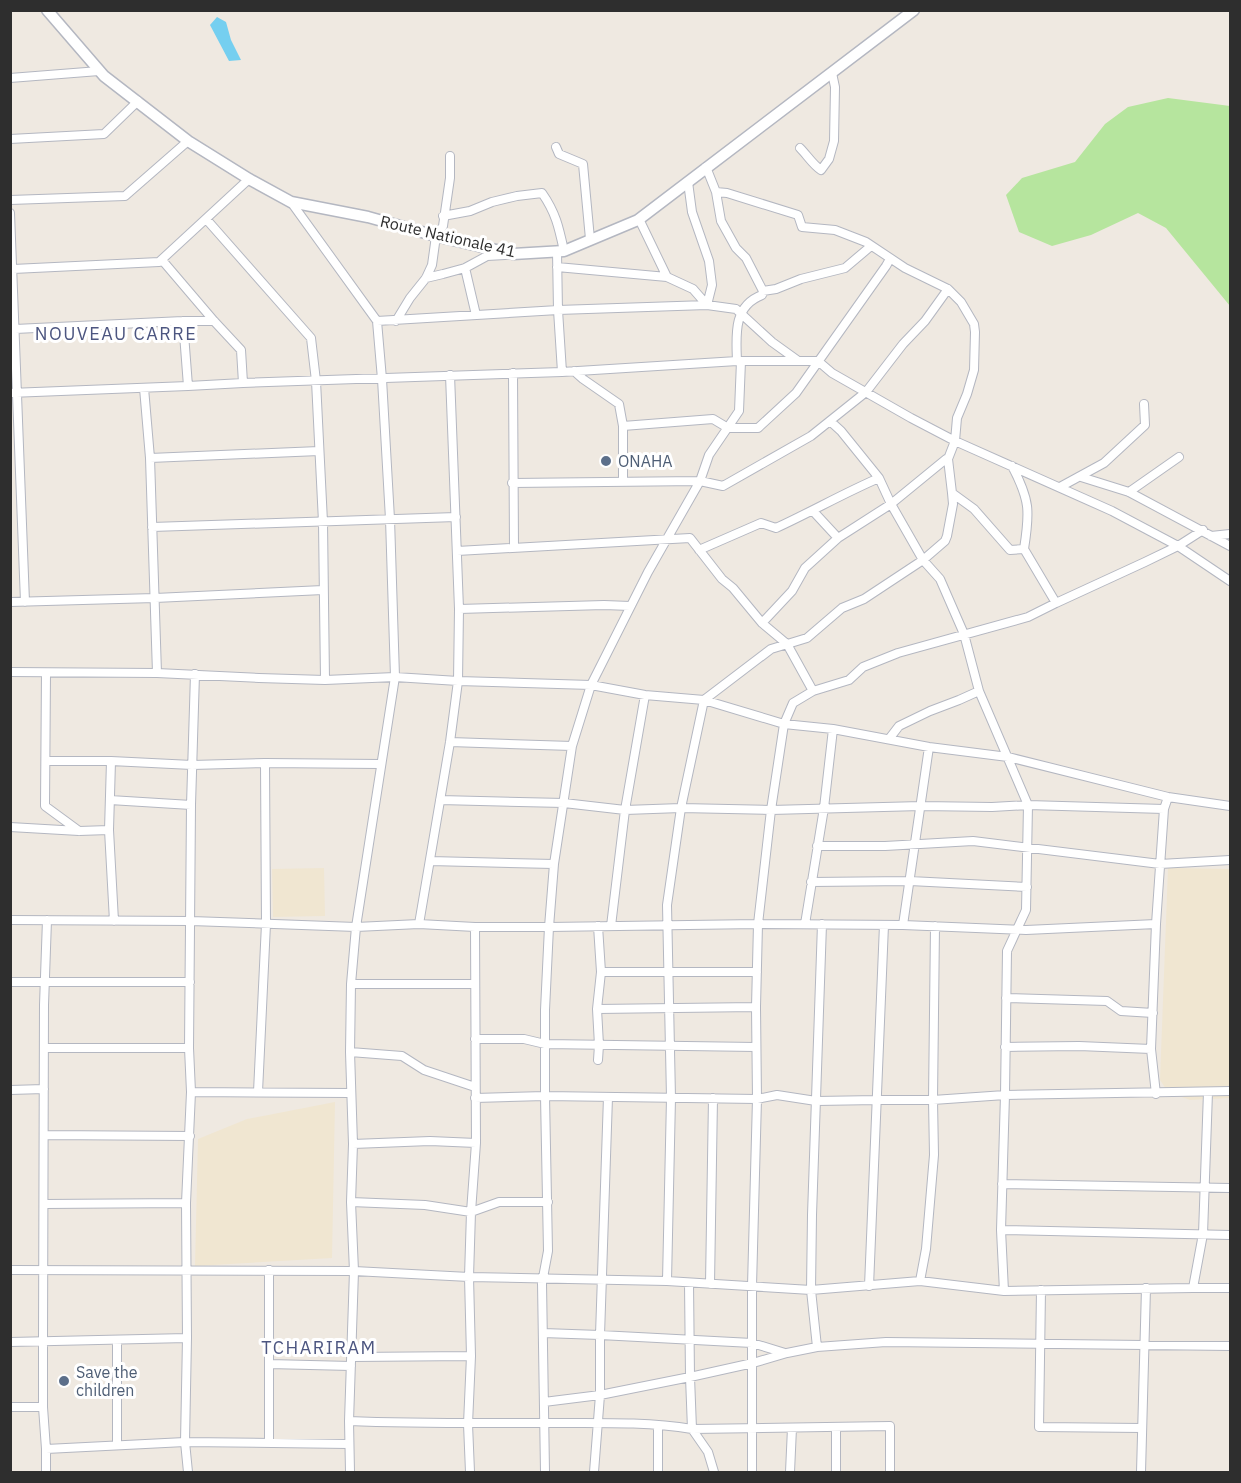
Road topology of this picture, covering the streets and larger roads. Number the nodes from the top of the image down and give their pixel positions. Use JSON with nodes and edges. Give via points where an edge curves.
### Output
{"nodes":[{"id":1,"x":47,"y":10,"type":"edge"},
{"id":2,"x":914,"y":10,"type":"edge"},
{"id":3,"x":99,"y":71,"type":"junction"},
{"id":4,"x":832,"y":73,"type":"junction"},
{"id":5,"x":10,"y":78,"type":"edge"},
{"id":6,"x":138,"y":101,"type":"junction"},
{"id":7,"x":10,"y":140,"type":"edge"},
{"id":8,"x":188,"y":141,"type":"junction"},
{"id":9,"x":556,"y":147,"type":"dead end"},
{"id":10,"x":800,"y":148,"type":"dead end"},
{"id":11,"x":450,"y":156,"type":"dead end"},
{"id":12,"x":706,"y":167,"type":"junction"},
{"id":13,"x":249,"y":179,"type":"junction"},
{"id":14,"x":688,"y":182,"type":"junction"},
{"id":15,"x":716,"y":192,"type":"junction"},
{"id":16,"x":10,"y":200,"type":"edge"},
{"id":17,"x":291,"y":202,"type":"junction"},
{"id":18,"x":10,"y":213,"type":"edge"},
{"id":19,"x":443,"y":216,"type":"junction"},
{"id":20,"x":639,"y":219,"type":"junction"},
{"id":21,"x":207,"y":220,"type":"junction"},
{"id":22,"x":436,"y":236,"type":"junction"},
{"id":23,"x":591,"y":239,"type":"junction"},
{"id":24,"x":870,"y":246,"type":"junction"},
{"id":25,"x":560,"y":251,"type":"junction"},
{"id":26,"x":513,"y":254,"type":"junction"},
{"id":27,"x":890,"y":259,"type":"junction"},
{"id":28,"x":162,"y":260,"type":"junction"},
{"id":29,"x":557,"y":267,"type":"junction"},
{"id":30,"x":465,"y":268,"type":"junction"},
{"id":31,"x":13,"y":269,"type":"junction"},
{"id":32,"x":667,"y":277,"type":"junction"},
{"id":33,"x":426,"y":278,"type":"junction"},
{"id":34,"x":948,"y":289,"type":"junction"},
{"id":35,"x":764,"y":291,"type":"junction"},
{"id":36,"x":707,"y":304,"type":"junction"},
{"id":37,"x":558,"y":310,"type":"junction"},
{"id":38,"x":740,"y":314,"type":"junction"},
{"id":39,"x":476,"y":315,"type":"junction"},
{"id":40,"x":183,"y":321,"type":"junction"},
{"id":41,"x":214,"y":321,"type":"junction"},
{"id":42,"x":377,"y":321,"type":"junction"},
{"id":43,"x":396,"y":321,"type":"junction"},
{"id":44,"x":15,"y":329,"type":"junction"},
{"id":45,"x":797,"y":360,"type":"junction"},
{"id":46,"x":739,"y":361,"type":"junction"},
{"id":47,"x":818,"y":361,"type":"junction"},
{"id":48,"x":574,"y":371,"type":"junction"},
{"id":49,"x":562,"y":372,"type":"junction"},
{"id":50,"x":513,"y":373,"type":"junction"},
{"id":51,"x":450,"y":375,"type":"junction"},
{"id":52,"x":382,"y":378,"type":"junction"},
{"id":53,"x":316,"y":381,"type":"junction"},
{"id":54,"x":243,"y":383,"type":"junction"},
{"id":55,"x":188,"y":386,"type":"junction"},
{"id":56,"x":144,"y":388,"type":"junction"},
{"id":57,"x":866,"y":392,"type":"junction"},
{"id":58,"x":14,"y":393,"type":"edge"},
{"id":59,"x":1144,"y":404,"type":"dead end"},
{"id":60,"x":830,"y":421,"type":"junction"},
{"id":61,"x":623,"y":426,"type":"junction"},
{"id":62,"x":728,"y":428,"type":"junction"},
{"id":63,"x":955,"y":441,"type":"junction"},
{"id":64,"x":319,"y":450,"type":"junction"},
{"id":65,"x":1179,"y":457,"type":"dead end"},
{"id":66,"x":150,"y":458,"type":"junction"},
{"id":67,"x":948,"y":459,"type":"junction"},
{"id":68,"x":1012,"y":466,"type":"junction"},
{"id":69,"x":1081,"y":477,"type":"junction"},
{"id":70,"x":879,"y":478,"type":"junction"},
{"id":71,"x":623,"y":482,"type":"junction"},
{"id":72,"x":700,"y":482,"type":"junction"},
{"id":73,"x":512,"y":483,"type":"junction"},
{"id":74,"x":1060,"y":487,"type":"junction"},
{"id":75,"x":1129,"y":492,"type":"junction"},
{"id":76,"x":952,"y":493,"type":"junction"},
{"id":77,"x":891,"y":504,"type":"junction"},
{"id":78,"x":813,"y":511,"type":"junction"},
{"id":79,"x":456,"y":517,"type":"junction"},
{"id":80,"x":390,"y":519,"type":"junction"},
{"id":81,"x":322,"y":522,"type":"junction"},
{"id":82,"x":152,"y":527,"type":"junction"},
{"id":83,"x":1203,"y":530,"type":"junction"},
{"id":84,"x":1230,"y":534,"type":"edge"},
{"id":85,"x":1210,"y":536,"type":"junction"},
{"id":86,"x":838,"y":538,"type":"junction"},
{"id":87,"x":667,"y":539,"type":"junction"},
{"id":88,"x":1178,"y":546,"type":"junction"},
{"id":89,"x":1230,"y":546,"type":"edge"},
{"id":90,"x":514,"y":548,"type":"junction"},
{"id":91,"x":1024,"y":549,"type":"junction"},
{"id":92,"x":699,"y":550,"type":"junction"},
{"id":93,"x":457,"y":551,"type":"junction"},
{"id":94,"x":923,"y":560,"type":"junction"},
{"id":95,"x":1230,"y":581,"type":"edge"},
{"id":96,"x":323,"y":590,"type":"junction"},
{"id":97,"x":155,"y":598,"type":"junction"},
{"id":98,"x":10,"y":602,"type":"edge"},
{"id":99,"x":25,"y":602,"type":"junction"},
{"id":100,"x":1056,"y":603,"type":"junction"},
{"id":101,"x":630,"y":606,"type":"junction"},
{"id":102,"x":459,"y":609,"type":"junction"},
{"id":103,"x":762,"y":623,"type":"junction"},
{"id":104,"x":964,"y":634,"type":"junction"},
{"id":105,"x":787,"y":644,"type":"junction"},
{"id":106,"x":10,"y":672,"type":"edge"},
{"id":107,"x":157,"y":673,"type":"junction"},
{"id":108,"x":46,"y":674,"type":"junction"},
{"id":109,"x":195,"y":674,"type":"junction"},
{"id":110,"x":395,"y":677,"type":"junction"},
{"id":111,"x":325,"y":680,"type":"junction"},
{"id":112,"x":458,"y":681,"type":"junction"},
{"id":113,"x":591,"y":685,"type":"junction"},
{"id":114,"x":813,"y":691,"type":"junction"},
{"id":115,"x":979,"y":691,"type":"junction"},
{"id":116,"x":645,"y":695,"type":"junction"},
{"id":117,"x":704,"y":700,"type":"junction"},
{"id":118,"x":784,"y":724,"type":"junction"},
{"id":119,"x":833,"y":729,"type":"junction"},
{"id":120,"x":889,"y":739,"type":"junction"},
{"id":121,"x":450,"y":742,"type":"junction"},
{"id":122,"x":572,"y":746,"type":"junction"},
{"id":123,"x":929,"y":747,"type":"junction"},
{"id":124,"x":1008,"y":758,"type":"junction"},
{"id":125,"x":46,"y":761,"type":"junction"},
{"id":126,"x":111,"y":761,"type":"junction"},
{"id":127,"x":265,"y":763,"type":"junction"},
{"id":128,"x":380,"y":764,"type":"junction"},
{"id":129,"x":192,"y":765,"type":"junction"},
{"id":130,"x":1168,"y":797,"type":"junction"},
{"id":131,"x":111,"y":800,"type":"junction"},
{"id":132,"x":440,"y":800,"type":"junction"},
{"id":133,"x":564,"y":803,"type":"junction"},
{"id":134,"x":191,"y":805,"type":"junction"},
{"id":135,"x":1028,"y":805,"type":"junction"},
{"id":136,"x":921,"y":806,"type":"junction"},
{"id":137,"x":1230,"y":806,"type":"edge"},
{"id":138,"x":681,"y":808,"type":"junction"},
{"id":139,"x":824,"y":808,"type":"junction"},
{"id":140,"x":1164,"y":809,"type":"junction"},
{"id":141,"x":625,"y":810,"type":"junction"},
{"id":142,"x":771,"y":810,"type":"junction"},
{"id":143,"x":10,"y":827,"type":"edge"},
{"id":144,"x":109,"y":830,"type":"junction"},
{"id":145,"x":79,"y":831,"type":"junction"},
{"id":146,"x":915,"y":843,"type":"junction"},
{"id":147,"x":817,"y":846,"type":"junction"},
{"id":148,"x":1028,"y":847,"type":"junction"},
{"id":149,"x":1230,"y":860,"type":"edge"},
{"id":150,"x":430,"y":861,"type":"junction"},
{"id":151,"x":554,"y":864,"type":"junction"},
{"id":152,"x":1160,"y":864,"type":"junction"},
{"id":153,"x":910,"y":881,"type":"junction"},
{"id":154,"x":811,"y":882,"type":"junction"},
{"id":155,"x":1027,"y":887,"type":"junction"},
{"id":156,"x":10,"y":920,"type":"edge"},
{"id":157,"x":46,"y":920,"type":"junction"},
{"id":158,"x":114,"y":921,"type":"junction"},
{"id":159,"x":191,"y":921,"type":"junction"},
{"id":160,"x":266,"y":924,"type":"junction"},
{"id":161,"x":419,"y":924,"type":"junction"},
{"id":162,"x":758,"y":924,"type":"junction"},
{"id":163,"x":805,"y":924,"type":"junction"},
{"id":164,"x":822,"y":924,"type":"junction"},
{"id":165,"x":1156,"y":924,"type":"junction"},
{"id":166,"x":668,"y":925,"type":"junction"},
{"id":167,"x":884,"y":925,"type":"junction"},
{"id":168,"x":903,"y":925,"type":"junction"},
{"id":169,"x":598,"y":926,"type":"junction"},
{"id":170,"x":611,"y":926,"type":"junction"},
{"id":171,"x":934,"y":926,"type":"junction"},
{"id":172,"x":356,"y":927,"type":"junction"},
{"id":173,"x":475,"y":927,"type":"junction"},
{"id":174,"x":549,"y":927,"type":"junction"},
{"id":175,"x":1016,"y":930,"type":"junction"},
{"id":176,"x":601,"y":972,"type":"junction"},
{"id":177,"x":669,"y":972,"type":"junction"},
{"id":178,"x":757,"y":972,"type":"junction"},
{"id":179,"x":10,"y":982,"type":"edge"},
{"id":180,"x":44,"y":982,"type":"junction"},
{"id":181,"x":190,"y":982,"type":"junction"},
{"id":182,"x":351,"y":984,"type":"junction"},
{"id":183,"x":474,"y":984,"type":"junction"},
{"id":184,"x":1006,"y":998,"type":"junction"},
{"id":185,"x":756,"y":1007,"type":"junction"},
{"id":186,"x":669,"y":1008,"type":"junction"},
{"id":187,"x":597,"y":1009,"type":"junction"},
{"id":188,"x":1153,"y":1013,"type":"junction"},
{"id":189,"x":474,"y":1038,"type":"junction"},
{"id":190,"x":545,"y":1044,"type":"junction"},
{"id":191,"x":598,"y":1045,"type":"junction"},
{"id":192,"x":670,"y":1046,"type":"junction"},
{"id":193,"x":756,"y":1047,"type":"junction"},
{"id":194,"x":1005,"y":1047,"type":"junction"},
{"id":195,"x":44,"y":1048,"type":"junction"},
{"id":196,"x":189,"y":1048,"type":"junction"},
{"id":197,"x":1151,"y":1049,"type":"junction"},
{"id":198,"x":350,"y":1052,"type":"junction"},
{"id":199,"x":598,"y":1060,"type":"dead end"},
{"id":200,"x":475,"y":1087,"type":"junction"},
{"id":201,"x":44,"y":1089,"type":"junction"},
{"id":202,"x":10,"y":1090,"type":"edge"},
{"id":203,"x":1230,"y":1091,"type":"edge"},
{"id":204,"x":191,"y":1092,"type":"junction"},
{"id":205,"x":258,"y":1092,"type":"junction"},
{"id":206,"x":1208,"y":1092,"type":"junction"},
{"id":207,"x":351,"y":1093,"type":"junction"},
{"id":208,"x":1156,"y":1094,"type":"junction"},
{"id":209,"x":1005,"y":1095,"type":"junction"},
{"id":210,"x":545,"y":1096,"type":"junction"},
{"id":211,"x":608,"y":1097,"type":"junction"},
{"id":212,"x":475,"y":1098,"type":"junction"},
{"id":213,"x":671,"y":1098,"type":"junction"},
{"id":214,"x":713,"y":1098,"type":"junction"},
{"id":215,"x":757,"y":1099,"type":"junction"},
{"id":216,"x":878,"y":1100,"type":"junction"},
{"id":217,"x":933,"y":1100,"type":"junction"},
{"id":218,"x":816,"y":1101,"type":"junction"},
{"id":219,"x":44,"y":1136,"type":"junction"},
{"id":220,"x":190,"y":1136,"type":"junction"},
{"id":221,"x":476,"y":1143,"type":"junction"},
{"id":222,"x":353,"y":1144,"type":"junction"},
{"id":223,"x":1002,"y":1184,"type":"junction"},
{"id":224,"x":1205,"y":1188,"type":"junction"},
{"id":225,"x":1230,"y":1188,"type":"edge"},
{"id":226,"x":351,"y":1202,"type":"junction"},
{"id":227,"x":548,"y":1202,"type":"junction"},
{"id":228,"x":186,"y":1203,"type":"junction"},
{"id":229,"x":44,"y":1204,"type":"junction"},
{"id":230,"x":471,"y":1212,"type":"junction"},
{"id":231,"x":1001,"y":1230,"type":"junction"},
{"id":232,"x":1203,"y":1234,"type":"junction"},
{"id":233,"x":1230,"y":1235,"type":"edge"},
{"id":234,"x":10,"y":1270,"type":"edge"},
{"id":235,"x":43,"y":1270,"type":"junction"},
{"id":236,"x":186,"y":1270,"type":"junction"},
{"id":237,"x":269,"y":1270,"type":"junction"},
{"id":238,"x":354,"y":1271,"type":"junction"},
{"id":239,"x":469,"y":1276,"type":"junction"},
{"id":240,"x":543,"y":1278,"type":"junction"},
{"id":241,"x":602,"y":1279,"type":"junction"},
{"id":242,"x":667,"y":1281,"type":"junction"},
{"id":243,"x":920,"y":1281,"type":"junction"},
{"id":244,"x":689,"y":1283,"type":"junction"},
{"id":245,"x":711,"y":1284,"type":"junction"},
{"id":246,"x":752,"y":1286,"type":"junction"},
{"id":247,"x":869,"y":1286,"type":"junction"},
{"id":248,"x":1146,"y":1288,"type":"junction"},
{"id":249,"x":1193,"y":1288,"type":"junction"},
{"id":250,"x":1230,"y":1288,"type":"edge"},
{"id":251,"x":812,"y":1290,"type":"junction"},
{"id":252,"x":1041,"y":1290,"type":"junction"},
{"id":253,"x":1004,"y":1291,"type":"junction"},
{"id":254,"x":543,"y":1333,"type":"junction"},
{"id":255,"x":600,"y":1335,"type":"junction"},
{"id":256,"x":187,"y":1338,"type":"junction"},
{"id":257,"x":117,"y":1340,"type":"junction"},
{"id":258,"x":690,"y":1340,"type":"junction"},
{"id":259,"x":43,"y":1341,"type":"junction"},
{"id":260,"x":10,"y":1342,"type":"edge"},
{"id":261,"x":752,"y":1343,"type":"junction"},
{"id":262,"x":1040,"y":1344,"type":"junction"},
{"id":263,"x":1144,"y":1345,"type":"junction"},
{"id":264,"x":818,"y":1347,"type":"junction"},
{"id":265,"x":1230,"y":1347,"type":"edge"},
{"id":266,"x":787,"y":1353,"type":"junction"},
{"id":267,"x":471,"y":1356,"type":"junction"},
{"id":268,"x":351,"y":1361,"type":"junction"},
{"id":269,"x":753,"y":1363,"type":"junction"},
{"id":270,"x":269,"y":1364,"type":"junction"},
{"id":271,"x":690,"y":1377,"type":"junction"},
{"id":272,"x":600,"y":1395,"type":"junction"},
{"id":273,"x":544,"y":1402,"type":"junction"},
{"id":274,"x":10,"y":1407,"type":"edge"},
{"id":275,"x":43,"y":1407,"type":"junction"},
{"id":276,"x":349,"y":1421,"type":"junction"},
{"id":277,"x":544,"y":1423,"type":"junction"},
{"id":278,"x":468,"y":1424,"type":"junction"},
{"id":279,"x":597,"y":1424,"type":"junction"},
{"id":280,"x":658,"y":1425,"type":"junction"},
{"id":281,"x":837,"y":1427,"type":"junction"},
{"id":282,"x":753,"y":1428,"type":"junction"},
{"id":283,"x":792,"y":1428,"type":"junction"},
{"id":284,"x":1142,"y":1428,"type":"junction"},
{"id":285,"x":692,"y":1429,"type":"junction"},
{"id":286,"x":185,"y":1442,"type":"junction"},
{"id":287,"x":269,"y":1443,"type":"junction"},
{"id":288,"x":349,"y":1444,"type":"junction"},
{"id":289,"x":117,"y":1445,"type":"junction"},
{"id":290,"x":46,"y":1449,"type":"junction"},
{"id":291,"x":45,"y":1473,"type":"edge"},
{"id":292,"x":188,"y":1473,"type":"edge"},
{"id":293,"x":350,"y":1473,"type":"edge"},
{"id":294,"x":470,"y":1473,"type":"edge"},
{"id":295,"x":545,"y":1473,"type":"edge"},
{"id":296,"x":594,"y":1473,"type":"edge"},
{"id":297,"x":658,"y":1473,"type":"edge"},
{"id":298,"x":714,"y":1473,"type":"edge"},
{"id":299,"x":752,"y":1473,"type":"edge"},
{"id":300,"x":790,"y":1473,"type":"edge"},
{"id":301,"x":837,"y":1473,"type":"edge"},
{"id":302,"x":890,"y":1473,"type":"edge"},
{"id":303,"x":1141,"y":1473,"type":"edge"}],
"edges":[{"from":1,"to":3,"type":"street","name":"Route Nationale 41"},
{"from":2,"to":4,"type":"street","name":"Route Nationale 41"},
{"from":3,"to":5,"type":"street"},
{"from":3,"to":6,"type":"street","name":"Route Nationale 41"},
{"from":4,"to":10,"type":"street","via":[[834,141],[829,159],[821,170]]},
{"from":4,"to":12,"type":"street","name":"Route Nationale 41"},
{"from":6,"to":7,"type":"street","via":[[104,134]]},
{"from":6,"to":8,"type":"street","name":"Route Nationale 41"},
{"from":8,"to":13,"type":"street","name":"Route Nationale 41"},
{"from":8,"to":16,"type":"street","via":[[125,196]]},
{"from":9,"to":23,"type":"street","via":[[559,154],[583,164]]},
{"from":11,"to":19,"type":"street"},
{"from":12,"to":14,"type":"street","name":"Route Nationale 41"},
{"from":12,"to":15,"type":"street"},
{"from":13,"to":17,"type":"street","name":"Route Nationale 41"},
{"from":13,"to":21,"type":"street"},
{"from":14,"to":20,"type":"street","name":"Route Nationale 41"},
{"from":14,"to":36,"type":"street","via":[[692,212],[709,261],[712,285]]},
{"from":15,"to":24,"type":"street","via":[[798,215],[802,227],[835,230]]},
{"from":15,"to":35,"type":"street","via":[[722,221]]},
{"from":17,"to":22,"type":"street","name":"Route Nationale 41"},
{"from":17,"to":42,"type":"street"},
{"from":18,"to":31,"type":"street"},
{"from":19,"to":22,"type":"street"},
{"from":19,"to":25,"type":"street","via":[[543,193],[558,225]]},
{"from":20,"to":23,"type":"street","name":"Route Nationale 41"},
{"from":20,"to":32,"type":"street"},
{"from":21,"to":28,"type":"street"},
{"from":21,"to":53,"type":"street","via":[[311,338]]},
{"from":22,"to":26,"type":"street","name":"Route Nationale 41"},
{"from":22,"to":33,"type":"street"},
{"from":23,"to":25,"type":"street","name":"Route Nationale 41"},
{"from":24,"to":27,"type":"street"},
{"from":24,"to":35,"type":"street","via":[[845,268]]},
{"from":25,"to":26,"type":"street","name":"Route Nationale 41"},
{"from":25,"to":29,"type":"street"},
{"from":26,"to":30,"type":"street","via":[[487,256]]},
{"from":27,"to":34,"type":"street"},
{"from":27,"to":47,"type":"street"},
{"from":28,"to":31,"type":"street"},
{"from":28,"to":41,"type":"street"},
{"from":29,"to":32,"type":"street"},
{"from":29,"to":37,"type":"street"},
{"from":30,"to":33,"type":"street"},
{"from":30,"to":39,"type":"street"},
{"from":31,"to":44,"type":"street"},
{"from":32,"to":36,"type":"street","via":[[693,289]]},
{"from":33,"to":43,"type":"street"},
{"from":34,"to":57,"type":"street"},
{"from":34,"to":63,"type":"street","via":[[961,302],[975,332],[974,370],[957,418]]},
{"from":35,"to":38,"type":"street"},
{"from":36,"to":37,"type":"street"},
{"from":36,"to":38,"type":"street","via":[[736,309]]},
{"from":37,"to":39,"type":"street"},
{"from":37,"to":49,"type":"street"},
{"from":38,"to":45,"type":"street"},
{"from":38,"to":46,"type":"street","via":[[736,328]]},
{"from":39,"to":43,"type":"street"},
{"from":40,"to":41,"type":"street"},
{"from":40,"to":44,"type":"street"},
{"from":40,"to":55,"type":"street"},
{"from":41,"to":54,"type":"street","via":[[241,350]]},
{"from":42,"to":43,"type":"street"},
{"from":42,"to":52,"type":"street"},
{"from":44,"to":58,"type":"street"},
{"from":45,"to":46,"type":"street"},
{"from":45,"to":47,"type":"street"},
{"from":46,"to":48,"type":"street"},
{"from":46,"to":62,"type":"street","via":[[739,411]]},
{"from":47,"to":57,"type":"street"},
{"from":47,"to":62,"type":"street","via":[[795,393],[758,428]]},
{"from":48,"to":49,"type":"street"},
{"from":48,"to":61,"type":"street","via":[[620,404]]},
{"from":49,"to":50,"type":"street"},
{"from":50,"to":51,"type":"street"},
{"from":50,"to":73,"type":"street"},
{"from":51,"to":52,"type":"street"},
{"from":51,"to":79,"type":"street"},
{"from":52,"to":53,"type":"street"},
{"from":52,"to":80,"type":"street"},
{"from":53,"to":54,"type":"street"},
{"from":53,"to":64,"type":"street"},
{"from":54,"to":55,"type":"street"},
{"from":55,"to":56,"type":"street"},
{"from":56,"to":58,"type":"street"},
{"from":56,"to":66,"type":"street"},
{"from":57,"to":60,"type":"street"},
{"from":57,"to":63,"type":"street"},
{"from":58,"to":99,"type":"street"},
{"from":59,"to":69,"type":"street","via":[[1145,425],[1104,463]]},
{"from":60,"to":70,"type":"street"},
{"from":60,"to":72,"type":"street","via":[[723,486]]},
{"from":61,"to":62,"type":"street","via":[[713,419]]},
{"from":61,"to":71,"type":"street"},
{"from":62,"to":72,"type":"street","via":[[709,455]]},
{"from":63,"to":67,"type":"street"},
{"from":63,"to":68,"type":"street"},
{"from":64,"to":66,"type":"street"},
{"from":64,"to":81,"type":"street"},
{"from":65,"to":75,"type":"street"},
{"from":66,"to":82,"type":"street"},
{"from":67,"to":76,"type":"street"},
{"from":67,"to":77,"type":"street"},
{"from":68,"to":74,"type":"street"},
{"from":68,"to":91,"type":"street","via":[[1027,498]]},
{"from":69,"to":74,"type":"street"},
{"from":69,"to":75,"type":"street"},
{"from":70,"to":77,"type":"street"},
{"from":70,"to":78,"type":"street"},
{"from":71,"to":72,"type":"street"},
{"from":71,"to":73,"type":"street"},
{"from":72,"to":87,"type":"street"},
{"from":73,"to":90,"type":"street"},
{"from":74,"to":88,"type":"street"},
{"from":75,"to":83,"type":"street"},
{"from":76,"to":91,"type":"street","via":[[974,509],[1010,550]]},
{"from":76,"to":94,"type":"street","via":[[945,541]]},
{"from":77,"to":86,"type":"street"},
{"from":77,"to":94,"type":"street"},
{"from":78,"to":86,"type":"street"},
{"from":78,"to":92,"type":"street","via":[[776,528],[761,522]]},
{"from":79,"to":80,"type":"street"},
{"from":79,"to":93,"type":"street"},
{"from":80,"to":81,"type":"street"},
{"from":80,"to":110,"type":"street"},
{"from":81,"to":82,"type":"street"},
{"from":81,"to":96,"type":"street"},
{"from":82,"to":97,"type":"street"},
{"from":83,"to":85,"type":"street"},
{"from":83,"to":88,"type":"street"},
{"from":84,"to":85,"type":"street"},
{"from":85,"to":89,"type":"street"},
{"from":86,"to":103,"type":"street","via":[[805,568],[792,591]]},
{"from":87,"to":90,"type":"street"},
{"from":87,"to":92,"type":"street","via":[[690,538]]},
{"from":87,"to":101,"type":"street"},
{"from":88,"to":95,"type":"street"},
{"from":88,"to":100,"type":"street"},
{"from":90,"to":93,"type":"street"},
{"from":91,"to":100,"type":"street"},
{"from":92,"to":103,"type":"street"},
{"from":93,"to":102,"type":"street"},
{"from":94,"to":104,"type":"street","via":[[940,579]]},
{"from":94,"to":105,"type":"street","via":[[842,608],[807,638]]},
{"from":96,"to":97,"type":"street"},
{"from":96,"to":111,"type":"street"},
{"from":97,"to":99,"type":"street"},
{"from":97,"to":107,"type":"street"},
{"from":98,"to":99,"type":"street"},
{"from":100,"to":104,"type":"street","via":[[1028,617]]},
{"from":101,"to":102,"type":"street"},
{"from":101,"to":113,"type":"street"},
{"from":102,"to":112,"type":"street"},
{"from":103,"to":105,"type":"street"},
{"from":104,"to":114,"type":"street","via":[[898,653],[863,667],[849,680]]},
{"from":104,"to":115,"type":"street"},
{"from":105,"to":114,"type":"street"},
{"from":105,"to":117,"type":"street","via":[[771,649]]},
{"from":106,"to":108,"type":"street"},
{"from":107,"to":108,"type":"street"},
{"from":107,"to":109,"type":"street"},
{"from":108,"to":125,"type":"street"},
{"from":109,"to":111,"type":"street"},
{"from":109,"to":129,"type":"street"},
{"from":110,"to":111,"type":"street"},
{"from":110,"to":112,"type":"street"},
{"from":110,"to":128,"type":"street"},
{"from":112,"to":113,"type":"street"},
{"from":112,"to":121,"type":"street"},
{"from":113,"to":116,"type":"street"},
{"from":113,"to":122,"type":"street"},
{"from":114,"to":118,"type":"street","via":[[793,703]]},
{"from":115,"to":120,"type":"street","via":[[900,726]]},
{"from":115,"to":124,"type":"street"},
{"from":116,"to":117,"type":"street"},
{"from":116,"to":141,"type":"street"},
{"from":117,"to":118,"type":"street"},
{"from":117,"to":138,"type":"street"},
{"from":118,"to":119,"type":"street"},
{"from":118,"to":142,"type":"street"},
{"from":119,"to":120,"type":"street"},
{"from":119,"to":139,"type":"street"},
{"from":120,"to":123,"type":"street"},
{"from":121,"to":122,"type":"street"},
{"from":121,"to":132,"type":"street"},
{"from":122,"to":133,"type":"street"},
{"from":123,"to":124,"type":"street"},
{"from":123,"to":136,"type":"street"},
{"from":124,"to":130,"type":"street"},
{"from":124,"to":135,"type":"street"},
{"from":125,"to":126,"type":"street"},
{"from":125,"to":145,"type":"street","via":[[45,806]]},
{"from":126,"to":129,"type":"street"},
{"from":126,"to":131,"type":"street"},
{"from":127,"to":128,"type":"street"},
{"from":127,"to":129,"type":"street"},
{"from":127,"to":160,"type":"street"},
{"from":128,"to":172,"type":"street"},
{"from":129,"to":134,"type":"street"},
{"from":130,"to":137,"type":"street"},
{"from":130,"to":140,"type":"street"},
{"from":131,"to":134,"type":"street"},
{"from":131,"to":144,"type":"street"},
{"from":132,"to":133,"type":"street"},
{"from":132,"to":150,"type":"street"},
{"from":133,"to":141,"type":"street"},
{"from":133,"to":151,"type":"street"},
{"from":134,"to":159,"type":"street"},
{"from":135,"to":136,"type":"street"},
{"from":135,"to":140,"type":"street"},
{"from":135,"to":148,"type":"street"},
{"from":136,"to":139,"type":"street"},
{"from":136,"to":146,"type":"street"},
{"from":138,"to":141,"type":"street"},
{"from":138,"to":142,"type":"street"},
{"from":138,"to":166,"type":"street","via":[[667,905]]},
{"from":139,"to":142,"type":"street"},
{"from":139,"to":147,"type":"street"},
{"from":140,"to":152,"type":"street"},
{"from":141,"to":170,"type":"street"},
{"from":142,"to":162,"type":"street"},
{"from":143,"to":145,"type":"street"},
{"from":144,"to":145,"type":"street"},
{"from":144,"to":158,"type":"street"},
{"from":146,"to":147,"type":"street"},
{"from":146,"to":148,"type":"street","via":[[973,841]]},
{"from":146,"to":153,"type":"street"},
{"from":147,"to":154,"type":"street"},
{"from":148,"to":152,"type":"street"},
{"from":148,"to":155,"type":"street"},
{"from":149,"to":152,"type":"street"},
{"from":150,"to":151,"type":"street"},
{"from":150,"to":161,"type":"street"},
{"from":151,"to":174,"type":"street"},
{"from":152,"to":165,"type":"street"},
{"from":153,"to":154,"type":"street"},
{"from":153,"to":155,"type":"street"},
{"from":153,"to":168,"type":"street"},
{"from":154,"to":163,"type":"street"},
{"from":155,"to":175,"type":"street","via":[[1026,910]]},
{"from":156,"to":157,"type":"street"},
{"from":157,"to":158,"type":"street"},
{"from":157,"to":180,"type":"street"},
{"from":158,"to":159,"type":"street"},
{"from":159,"to":160,"type":"street"},
{"from":159,"to":181,"type":"street"},
{"from":160,"to":172,"type":"street"},
{"from":160,"to":205,"type":"street"},
{"from":161,"to":172,"type":"street"},
{"from":161,"to":173,"type":"street"},
{"from":162,"to":163,"type":"street"},
{"from":162,"to":166,"type":"street"},
{"from":162,"to":178,"type":"street"},
{"from":163,"to":164,"type":"street"},
{"from":164,"to":167,"type":"street"},
{"from":164,"to":218,"type":"street"},
{"from":165,"to":175,"type":"street"},
{"from":165,"to":188,"type":"street"},
{"from":166,"to":170,"type":"street"},
{"from":166,"to":177,"type":"street"},
{"from":167,"to":168,"type":"street"},
{"from":167,"to":216,"type":"street"},
{"from":168,"to":171,"type":"street"},
{"from":169,"to":170,"type":"street"},
{"from":169,"to":174,"type":"street"},
{"from":169,"to":176,"type":"street"},
{"from":171,"to":175,"type":"street"},
{"from":171,"to":217,"type":"street"},
{"from":172,"to":182,"type":"street"},
{"from":173,"to":174,"type":"street"},
{"from":173,"to":183,"type":"street"},
{"from":174,"to":190,"type":"street"},
{"from":175,"to":184,"type":"street","via":[[1008,951]]},
{"from":176,"to":177,"type":"street"},
{"from":176,"to":187,"type":"street"},
{"from":177,"to":178,"type":"street"},
{"from":177,"to":186,"type":"street"},
{"from":178,"to":185,"type":"street"},
{"from":179,"to":180,"type":"street"},
{"from":180,"to":181,"type":"street"},
{"from":180,"to":195,"type":"street"},
{"from":181,"to":196,"type":"street"},
{"from":182,"to":183,"type":"street"},
{"from":182,"to":198,"type":"street"},
{"from":183,"to":189,"type":"street"},
{"from":184,"to":188,"type":"street","via":[[1107,1001],[1121,1011]]},
{"from":184,"to":194,"type":"street"},
{"from":185,"to":186,"type":"street"},
{"from":185,"to":193,"type":"street"},
{"from":186,"to":187,"type":"street"},
{"from":186,"to":192,"type":"street"},
{"from":187,"to":191,"type":"street"},
{"from":188,"to":197,"type":"street"},
{"from":189,"to":190,"type":"street","via":[[524,1038]]},
{"from":189,"to":200,"type":"street"},
{"from":190,"to":191,"type":"street"},
{"from":190,"to":210,"type":"street"},
{"from":191,"to":192,"type":"street"},
{"from":191,"to":199,"type":"street"},
{"from":192,"to":193,"type":"street"},
{"from":192,"to":213,"type":"street"},
{"from":193,"to":215,"type":"street"},
{"from":194,"to":197,"type":"street"},
{"from":194,"to":209,"type":"street"},
{"from":195,"to":196,"type":"street"},
{"from":195,"to":201,"type":"street"},
{"from":196,"to":204,"type":"street"},
{"from":197,"to":208,"type":"street"},
{"from":198,"to":200,"type":"street","via":[[402,1056],[424,1070]]},
{"from":198,"to":207,"type":"street"},
{"from":200,"to":212,"type":"street"},
{"from":201,"to":202,"type":"street"},
{"from":201,"to":219,"type":"street"},
{"from":203,"to":206,"type":"street"},
{"from":204,"to":205,"type":"street"},
{"from":204,"to":220,"type":"street"},
{"from":205,"to":207,"type":"street"},
{"from":206,"to":208,"type":"street"},
{"from":206,"to":224,"type":"street"},
{"from":207,"to":222,"type":"street"},
{"from":208,"to":209,"type":"street"},
{"from":209,"to":217,"type":"street"},
{"from":209,"to":223,"type":"street"},
{"from":210,"to":211,"type":"street"},
{"from":210,"to":212,"type":"street"},
{"from":210,"to":227,"type":"street"},
{"from":211,"to":213,"type":"street"},
{"from":211,"to":241,"type":"street"},
{"from":212,"to":221,"type":"street"},
{"from":213,"to":214,"type":"street"},
{"from":213,"to":242,"type":"street"},
{"from":214,"to":215,"type":"street"},
{"from":214,"to":245,"type":"street"},
{"from":215,"to":218,"type":"street","via":[[777,1095]]},
{"from":215,"to":246,"type":"street"},
{"from":216,"to":217,"type":"street"},
{"from":216,"to":218,"type":"street"},
{"from":216,"to":247,"type":"street"},
{"from":217,"to":243,"type":"street","via":[[934,1155]]},
{"from":218,"to":251,"type":"street"},
{"from":219,"to":220,"type":"street"},
{"from":219,"to":229,"type":"street"},
{"from":220,"to":228,"type":"street"},
{"from":221,"to":222,"type":"street"},
{"from":221,"to":230,"type":"street"},
{"from":222,"to":226,"type":"street"},
{"from":223,"to":224,"type":"street"},
{"from":223,"to":231,"type":"street"},
{"from":224,"to":225,"type":"street"},
{"from":224,"to":232,"type":"street"},
{"from":226,"to":230,"type":"street","via":[[425,1205]]},
{"from":226,"to":238,"type":"street"},
{"from":227,"to":230,"type":"street","via":[[499,1202]]},
{"from":227,"to":240,"type":"street","via":[[548,1251]]},
{"from":228,"to":229,"type":"street"},
{"from":228,"to":236,"type":"street"},
{"from":229,"to":235,"type":"street"},
{"from":230,"to":239,"type":"street"},
{"from":231,"to":232,"type":"street"},
{"from":231,"to":253,"type":"street"},
{"from":232,"to":233,"type":"street"},
{"from":232,"to":249,"type":"street"},
{"from":234,"to":235,"type":"street"},
{"from":235,"to":236,"type":"street"},
{"from":235,"to":259,"type":"street"},
{"from":236,"to":237,"type":"street"},
{"from":236,"to":256,"type":"street"},
{"from":237,"to":238,"type":"street"},
{"from":237,"to":270,"type":"street"},
{"from":238,"to":239,"type":"street"},
{"from":238,"to":268,"type":"street"},
{"from":239,"to":240,"type":"street"},
{"from":239,"to":267,"type":"street"},
{"from":240,"to":241,"type":"street"},
{"from":240,"to":254,"type":"street"},
{"from":241,"to":242,"type":"street"},
{"from":241,"to":255,"type":"street"},
{"from":242,"to":244,"type":"street"},
{"from":243,"to":247,"type":"street"},
{"from":243,"to":253,"type":"street"},
{"from":244,"to":245,"type":"street"},
{"from":244,"to":258,"type":"street"},
{"from":245,"to":246,"type":"street"},
{"from":246,"to":251,"type":"street"},
{"from":246,"to":261,"type":"street"},
{"from":247,"to":251,"type":"street"},
{"from":248,"to":249,"type":"street"},
{"from":248,"to":252,"type":"street"},
{"from":248,"to":263,"type":"street"},
{"from":249,"to":250,"type":"street"},
{"from":251,"to":264,"type":"street"},
{"from":252,"to":253,"type":"street"},
{"from":252,"to":262,"type":"street"},
{"from":254,"to":255,"type":"street"},
{"from":254,"to":273,"type":"street"},
{"from":255,"to":258,"type":"street"},
{"from":255,"to":272,"type":"street"},
{"from":256,"to":257,"type":"street"},
{"from":256,"to":286,"type":"street"},
{"from":257,"to":259,"type":"street"},
{"from":257,"to":289,"type":"street"},
{"from":258,"to":261,"type":"street"},
{"from":258,"to":271,"type":"street"},
{"from":259,"to":260,"type":"street"},
{"from":259,"to":275,"type":"street"},
{"from":261,"to":266,"type":"street"},
{"from":261,"to":269,"type":"street"},
{"from":262,"to":263,"type":"street"},
{"from":262,"to":264,"type":"street","via":[[886,1342]]},
{"from":262,"to":284,"type":"street","via":[[1039,1427]]},
{"from":263,"to":265,"type":"street"},
{"from":263,"to":284,"type":"street"},
{"from":264,"to":266,"type":"street"},
{"from":266,"to":269,"type":"street"},
{"from":267,"to":268,"type":"street"},
{"from":267,"to":278,"type":"street"},
{"from":268,"to":270,"type":"street"},
{"from":268,"to":276,"type":"street"},
{"from":269,"to":271,"type":"street"},
{"from":269,"to":282,"type":"street"},
{"from":270,"to":287,"type":"street"},
{"from":271,"to":272,"type":"street"},
{"from":271,"to":285,"type":"street"},
{"from":272,"to":273,"type":"street"},
{"from":272,"to":279,"type":"street"},
{"from":273,"to":277,"type":"street"},
{"from":274,"to":275,"type":"street"},
{"from":275,"to":290,"type":"street"},
{"from":276,"to":278,"type":"street"},
{"from":276,"to":288,"type":"street"},
{"from":277,"to":278,"type":"street"},
{"from":277,"to":279,"type":"street"},
{"from":277,"to":295,"type":"street"},
{"from":278,"to":294,"type":"street"},
{"from":279,"to":280,"type":"street"},
{"from":279,"to":296,"type":"street"},
{"from":280,"to":285,"type":"street"},
{"from":280,"to":297,"type":"street"},
{"from":281,"to":283,"type":"street"},
{"from":281,"to":301,"type":"street"},
{"from":281,"to":302,"type":"street","via":[[890,1426]]},
{"from":282,"to":283,"type":"street"},
{"from":282,"to":285,"type":"street"},
{"from":282,"to":299,"type":"street"},
{"from":283,"to":300,"type":"street"},
{"from":284,"to":303,"type":"street"},
{"from":285,"to":298,"type":"street","via":[[708,1452]]},
{"from":286,"to":287,"type":"street"},
{"from":286,"to":289,"type":"street"},
{"from":286,"to":292,"type":"street"},
{"from":287,"to":288,"type":"street"},
{"from":288,"to":293,"type":"street"},
{"from":289,"to":290,"type":"street"},
{"from":290,"to":291,"type":"street"}]}
